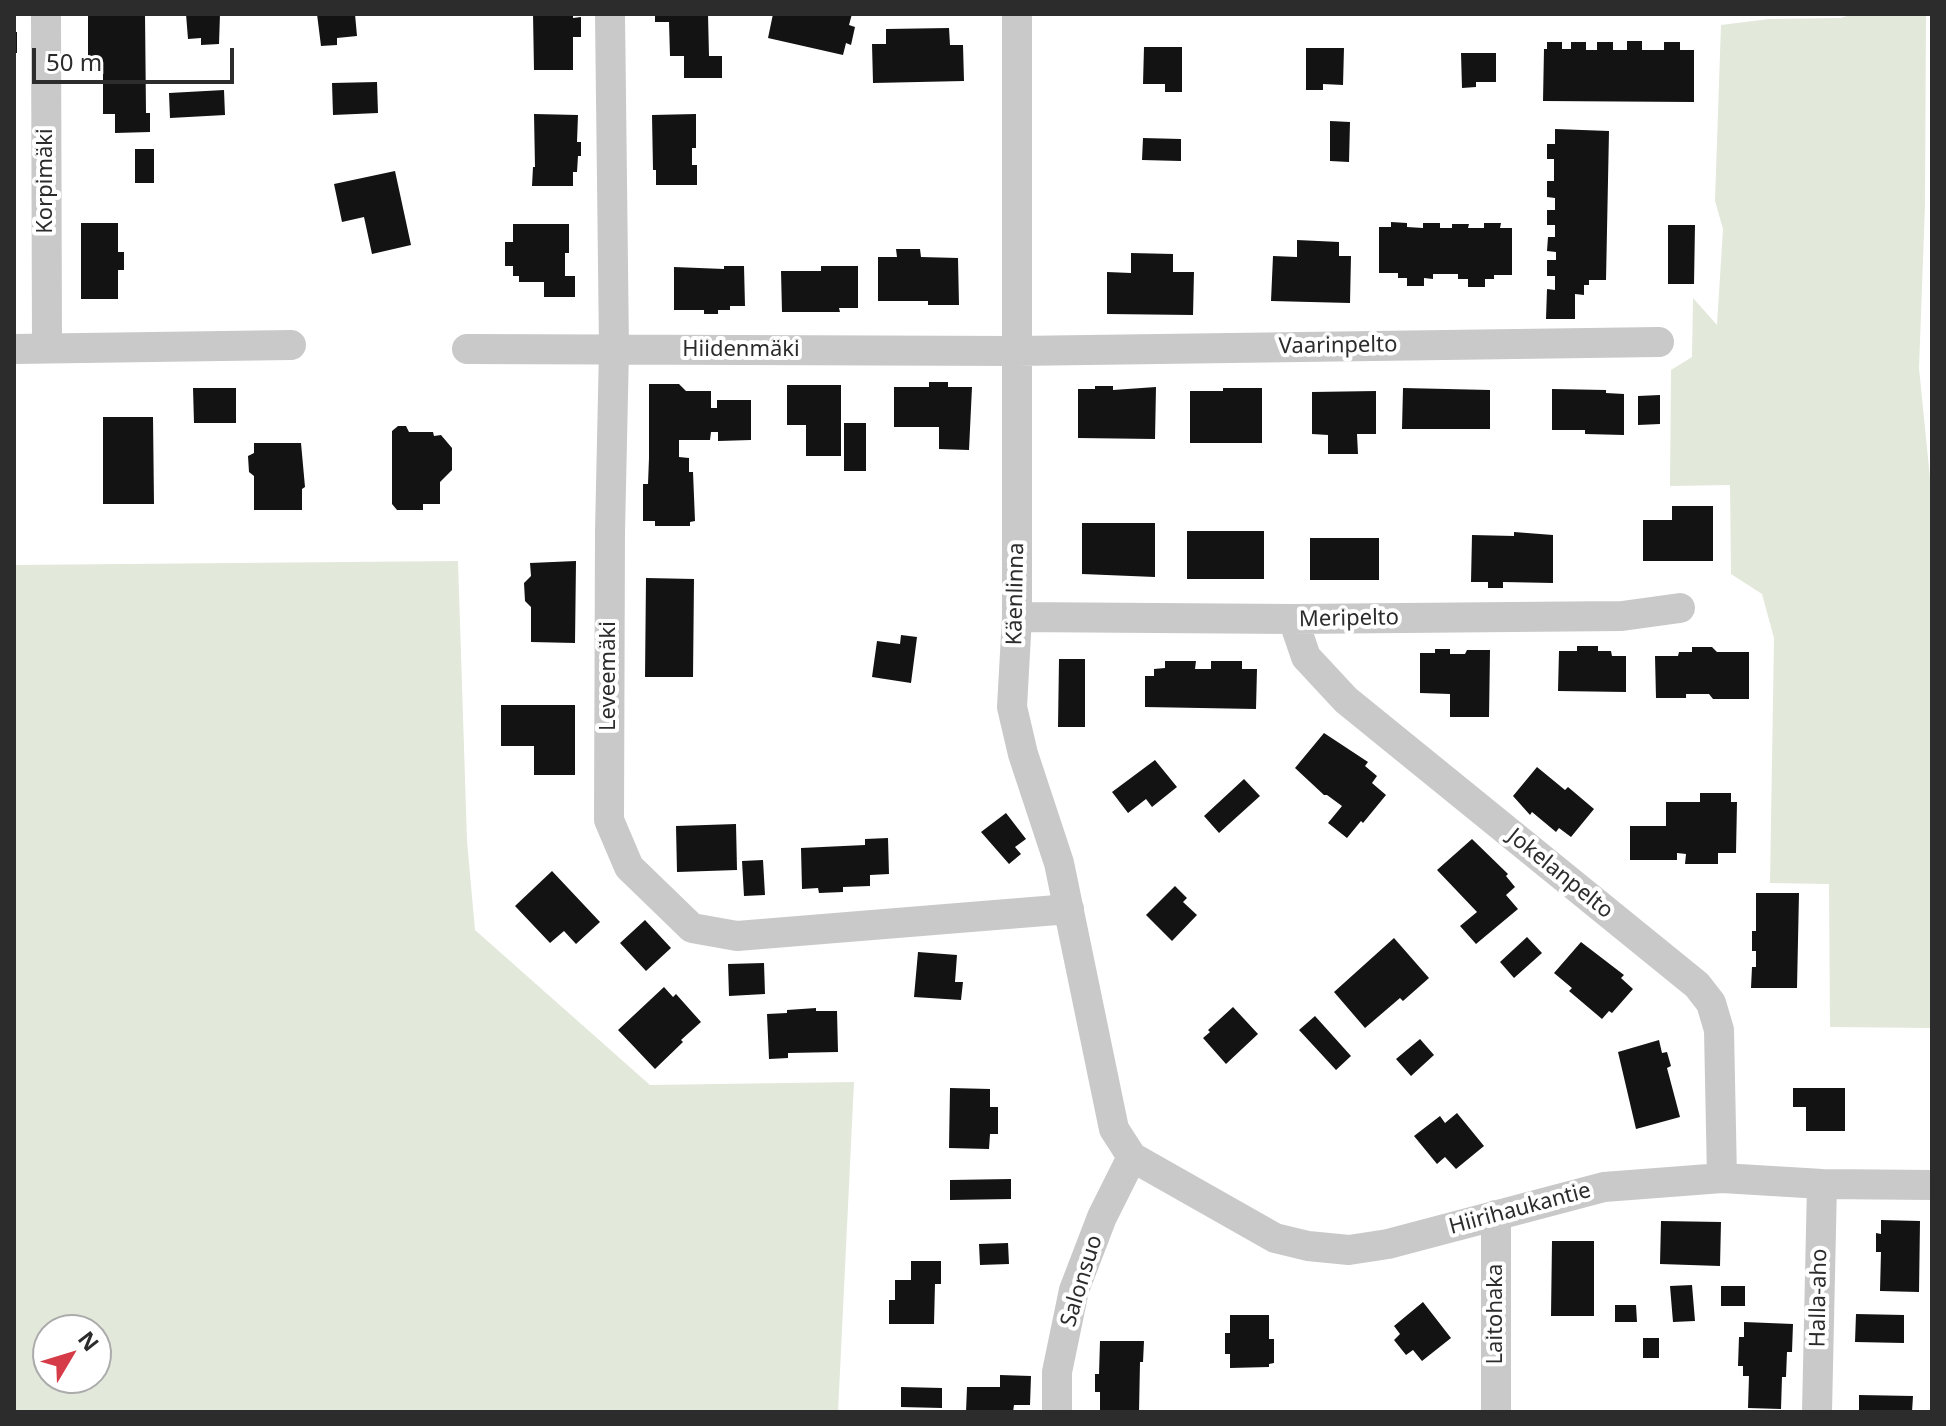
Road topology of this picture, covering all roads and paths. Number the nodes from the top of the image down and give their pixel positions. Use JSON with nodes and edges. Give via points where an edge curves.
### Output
{"nodes":[{"id":1,"x":46,"y":14,"type":"edge"},
{"id":2,"x":610,"y":14,"type":"edge"},
{"id":3,"x":1017,"y":14,"type":"edge"},
{"id":4,"x":1659,"y":342,"type":"dead end"},
{"id":5,"x":291,"y":345,"type":"dead end"},
{"id":6,"x":47,"y":347,"type":"junction"},
{"id":7,"x":14,"y":349,"type":"edge"},
{"id":8,"x":467,"y":349,"type":"dead end"},
{"id":9,"x":614,"y":349,"type":"junction"},
{"id":10,"x":1016,"y":351,"type":"junction"},
{"id":11,"x":1680,"y":608,"type":"dead end"},
{"id":12,"x":1017,"y":617,"type":"junction"},
{"id":13,"x":1293,"y":619,"type":"junction"},
{"id":14,"x":1069,"y":909,"type":"junction"},
{"id":15,"x":1132,"y":1157,"type":"junction"},
{"id":16,"x":1722,"y":1178,"type":"junction"},
{"id":17,"x":1822,"y":1184,"type":"junction"},
{"id":18,"x":1932,"y":1185,"type":"edge"},
{"id":19,"x":1496,"y":1215,"type":"junction"},
{"id":20,"x":1057,"y":1412,"type":"edge"},
{"id":21,"x":1496,"y":1412,"type":"edge"},
{"id":22,"x":1817,"y":1412,"type":"edge"}],
"edges":[{"from":1,"to":6,"type":"street","name":"Korpimäki"},
{"from":2,"to":9,"type":"street","name":"Leveemäki"},
{"from":3,"to":10,"type":"street","name":"Käenlinna"},
{"from":4,"to":10,"type":"street","name":"Vaarinpelto"},
{"from":5,"to":6,"type":"street"},
{"from":6,"to":7,"type":"street"},
{"from":8,"to":9,"type":"street","name":"Hiidenmäki"},
{"from":9,"to":10,"type":"street","name":"Hiidenmäki"},
{"from":9,"to":14,"type":"street","name":"Leveemäki","via":[[609,820],[629,867],[692,928],[737,936]]},
{"from":10,"to":12,"type":"street","name":"Käenlinna"},
{"from":11,"to":13,"type":"street","name":"Meripelto","via":[[1622,616]]},
{"from":12,"to":13,"type":"street","name":"Meripelto"},
{"from":12,"to":14,"type":"street","name":"Käenlinna","via":[[1012,707]]},
{"from":13,"to":16,"type":"street","name":"Jokelanpelto","via":[[1306,657],[1346,700],[1697,985],[1711,1003],[1719,1030]]},
{"from":14,"to":15,"type":"street","name":"Käenlinna","via":[[1114,1129]]},
{"from":15,"to":19,"type":"street","name":"Hiirihaukantie","via":[[1275,1238],[1308,1246],[1375,1246]]},
{"from":15,"to":20,"type":"street","name":"Salonsuo","via":[[1074,1290],[1057,1372]]},
{"from":16,"to":17,"type":"street","name":"Hiirihaukantie"},
{"from":16,"to":19,"type":"street","name":"Hiirihaukantie","via":[[1604,1187]]},
{"from":17,"to":18,"type":"street","name":"Hiirihaukantie"},
{"from":17,"to":22,"type":"street","name":"Halla-aho"},
{"from":19,"to":21,"type":"street","name":"Laitohaka"}]}
